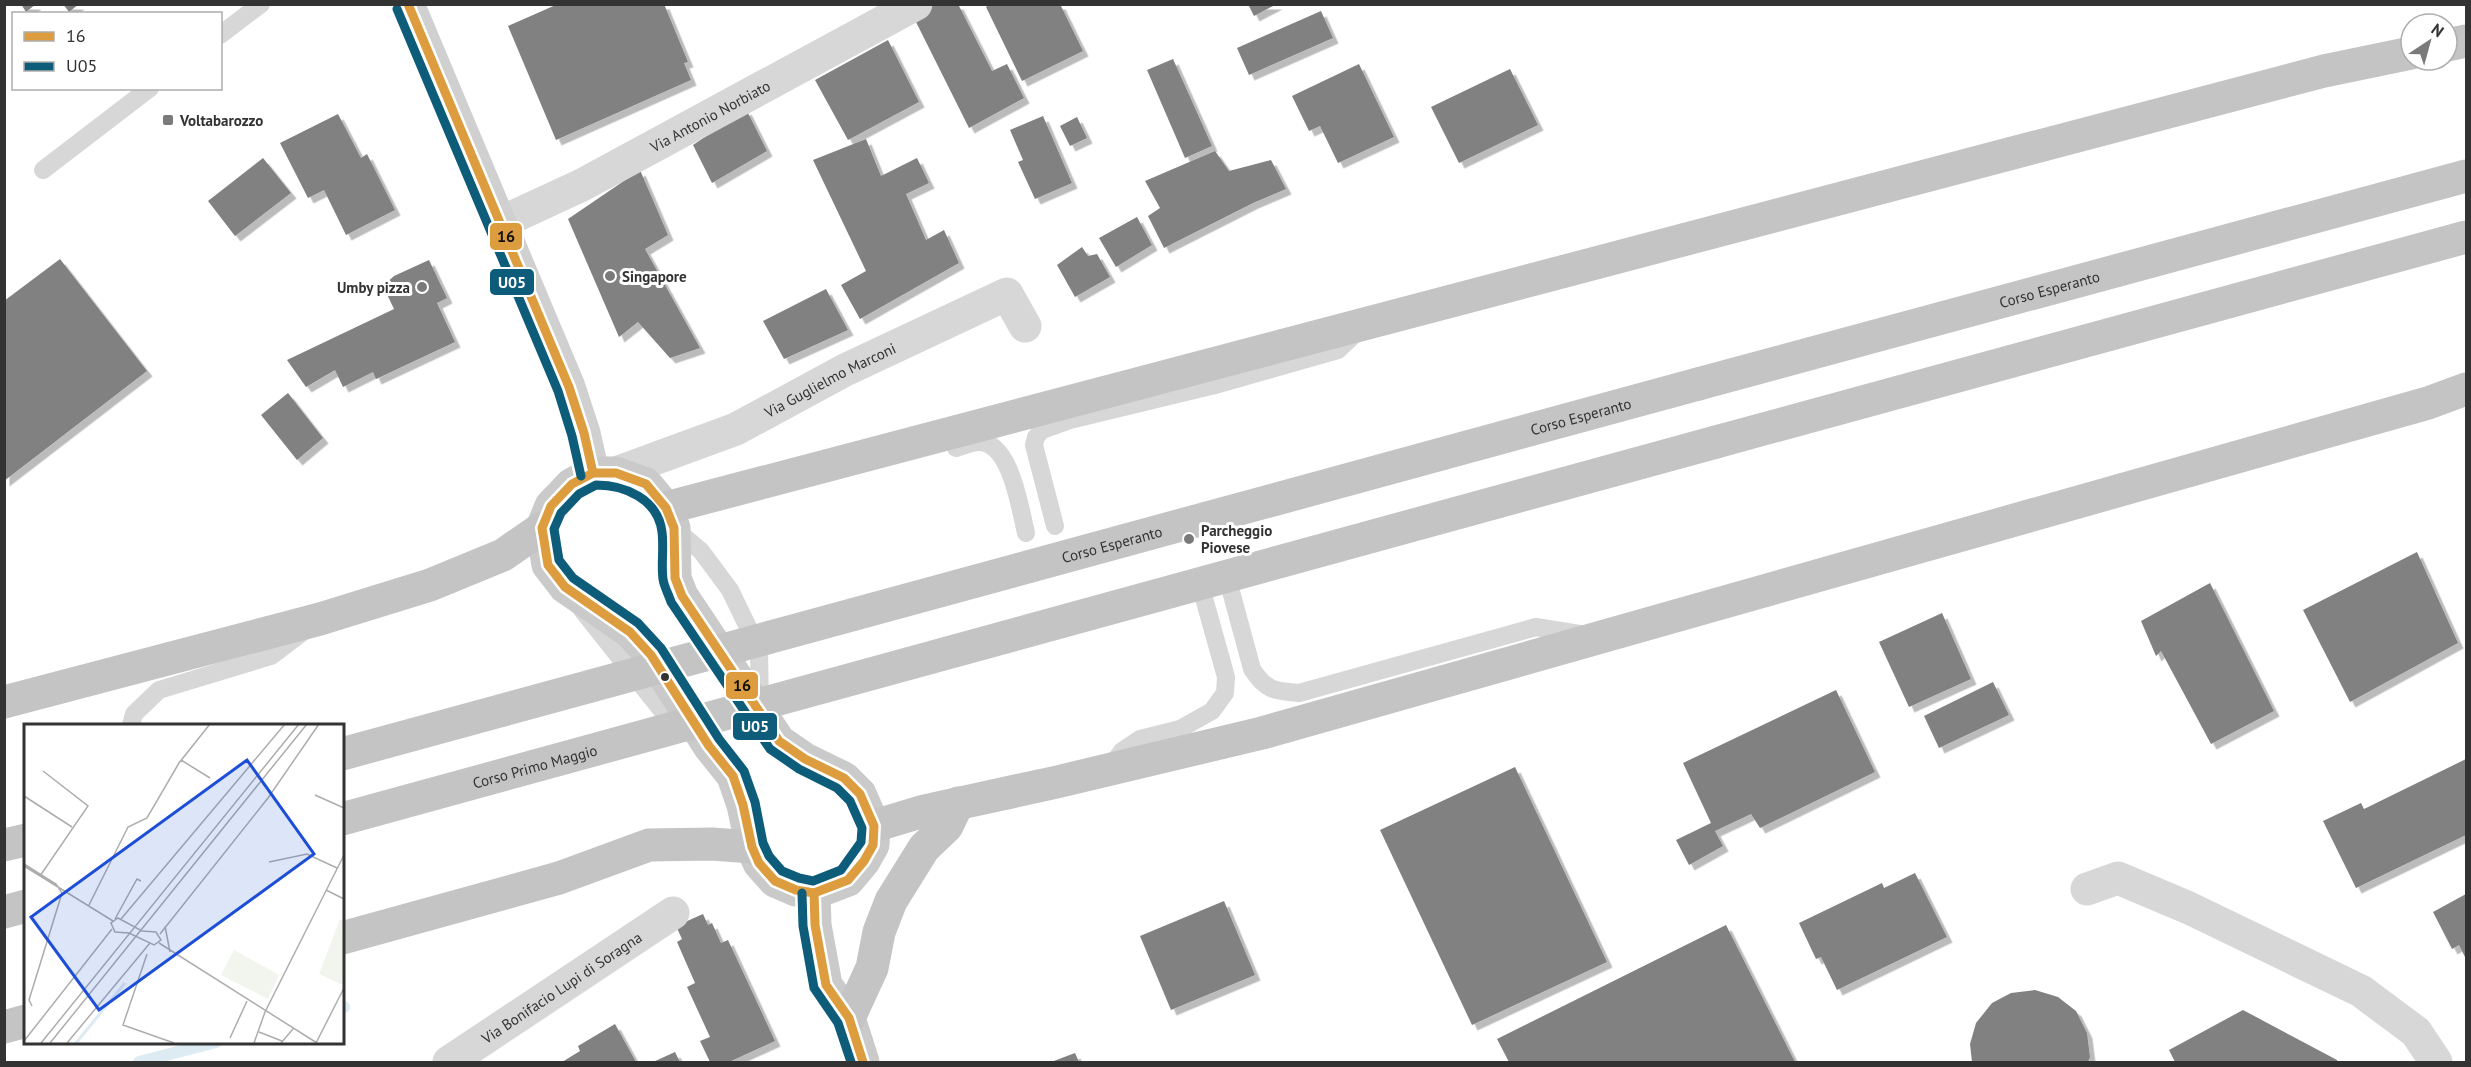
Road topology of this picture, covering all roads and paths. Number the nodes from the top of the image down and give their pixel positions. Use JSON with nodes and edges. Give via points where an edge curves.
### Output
{"nodes":[{"id":1,"x":261,"y":4,"type":"edge"},
{"id":2,"x":408,"y":4,"type":"edge"},
{"id":3,"x":916,"y":4,"type":"edge"},
{"id":4,"x":222,"y":33,"type":"edge"},
{"id":5,"x":2399,"y":55,"type":"edge"},
{"id":6,"x":147,"y":90,"type":"edge"},
{"id":7,"x":43,"y":170,"type":"dead end"},
{"id":8,"x":2466,"y":176,"type":"edge"},
{"id":9,"x":500,"y":223,"type":"junction"},
{"id":10,"x":2466,"y":237,"type":"edge"},
{"id":11,"x":1367,"y":323,"type":"junction"},
{"id":12,"x":1025,"y":326,"type":"dead end"},
{"id":13,"x":2466,"y":389,"type":"edge"},
{"id":14,"x":874,"y":453,"type":"junction"},
{"id":15,"x":605,"y":473,"type":"junction"},
{"id":16,"x":670,"y":518,"type":"junction"},
{"id":17,"x":1055,"y":525,"type":"dead end"},
{"id":18,"x":542,"y":528,"type":"junction"},
{"id":19,"x":1026,"y":533,"type":"dead end"},
{"id":20,"x":1229,"y":584,"type":"dead end"},
{"id":21,"x":1202,"y":591,"type":"dead end"},
{"id":22,"x":320,"y":619,"type":"junction"},
{"id":23,"x":1601,"y":637,"type":"junction"},
{"id":24,"x":4,"y":702,"type":"edge"},
{"id":25,"x":760,"y":714,"type":"junction"},
{"id":26,"x":131,"y":724,"type":"edge"},
{"id":27,"x":344,"y":753,"type":"edge"},
{"id":28,"x":1108,"y":770,"type":"junction"},
{"id":29,"x":958,"y":803,"type":"junction"},
{"id":30,"x":344,"y":818,"type":"edge"},
{"id":31,"x":874,"y":826,"type":"junction"},
{"id":32,"x":24,"y":840,"type":"edge"},
{"id":33,"x":4,"y":845,"type":"edge"},
{"id":34,"x":752,"y":847,"type":"junction"},
{"id":35,"x":2087,"y":889,"type":"dead end"},
{"id":36,"x":814,"y":893,"type":"junction"},
{"id":37,"x":24,"y":907,"type":"edge"},
{"id":38,"x":4,"y":912,"type":"edge"},
{"id":39,"x":673,"y":913,"type":"dead end"},
{"id":40,"x":344,"y":937,"type":"edge"},
{"id":41,"x":849,"y":1018,"type":"junction"},
{"id":42,"x":24,"y":1022,"type":"edge"},
{"id":43,"x":4,"y":1027,"type":"edge"},
{"id":44,"x":449,"y":1062,"type":"edge"},
{"id":45,"x":863,"y":1062,"type":"edge"},
{"id":46,"x":2436,"y":1062,"type":"edge"}],
"edges":[{"from":1,"to":4,"type":"lane"},
{"from":2,"to":9,"type":"main road"},
{"from":3,"to":9,"type":"street","name":"Via Antonio Norbiato","via":[[582,185]]},
{"from":5,"to":11,"type":"highway","via":[[2324,71]]},
{"from":6,"to":7,"type":"lane"},
{"from":8,"to":27,"type":"highway","name":"Corso Esperanto","bridge":true},
{"from":9,"to":15,"type":"main road","via":[[569,387],[584,433]]},
{"from":10,"to":30,"type":"highway","name":"Corso Primo Maggio","bridge":true},
{"from":11,"to":14,"type":"highway"},
{"from":11,"to":17,"type":"lane","via":[[1338,350],[1041,430],[1034,445]]},
{"from":12,"to":15,"type":"street","name":"Via Guglielmo Marconi","via":[[1007,294],[845,370],[736,429]]},
{"from":13,"to":23,"type":"highway"},
{"from":14,"to":16,"type":"highway","via":[[753,487]]},
{"from":14,"to":19,"type":"lane","via":[[906,460],[980,442],[994,446],[1007,464]]},
{"from":15,"to":16,"type":"main road","via":[[646,484]]},
{"from":15,"to":18,"type":"main road","via":[[572,484],[551,506]]},
{"from":16,"to":25,"type":"main road","via":[[675,578],[682,596]]},
{"from":16,"to":25,"type":"lane","via":[[730,590],[759,650]]},
{"from":18,"to":22,"type":"highway","via":[[503,555],[430,585]]},
{"from":18,"to":34,"type":"main road","via":[[548,565],[565,587],[630,632],[651,655],[733,777]]},
{"from":20,"to":23,"type":"lane","via":[[1252,669],[1260,682],[1274,691],[1299,693],[1536,627]]},
{"from":21,"to":28,"type":"lane","via":[[1226,677],[1225,693],[1212,711],[1180,729],[1140,739],[1122,751]]},
{"from":22,"to":24,"type":"highway"},
{"from":22,"to":26,"type":"lane","via":[[272,656],[159,690],[134,714]]},
{"from":23,"to":28,"type":"highway","via":[[1262,733]]},
{"from":25,"to":31,"type":"main road","via":[[778,741],[844,778],[860,794]]},
{"from":28,"to":29,"type":"highway"},
{"from":29,"to":31,"type":"highway"},
{"from":29,"to":41,"type":"highway","via":[[947,826],[924,848],[891,902],[879,932],[872,968]]},
{"from":31,"to":36,"type":"main road","via":[[873,845],[848,880]]},
{"from":32,"to":33,"type":"highway"},
{"from":34,"to":36,"type":"main road","via":[[759,863],[775,881]]},
{"from":34,"to":40,"type":"highway","via":[[649,845],[559,878]]},
{"from":35,"to":46,"type":"street","via":[[2118,878],[2361,991],[2416,1032]]},
{"from":36,"to":41,"type":"main road","via":[[815,925],[826,985]]},
{"from":37,"to":38,"type":"highway"},
{"from":39,"to":44,"type":"street","name":"Via Bonifacio Lupi di Soragna"},
{"from":41,"to":45,"type":"main road"},
{"from":42,"to":43,"type":"highway"}]}
